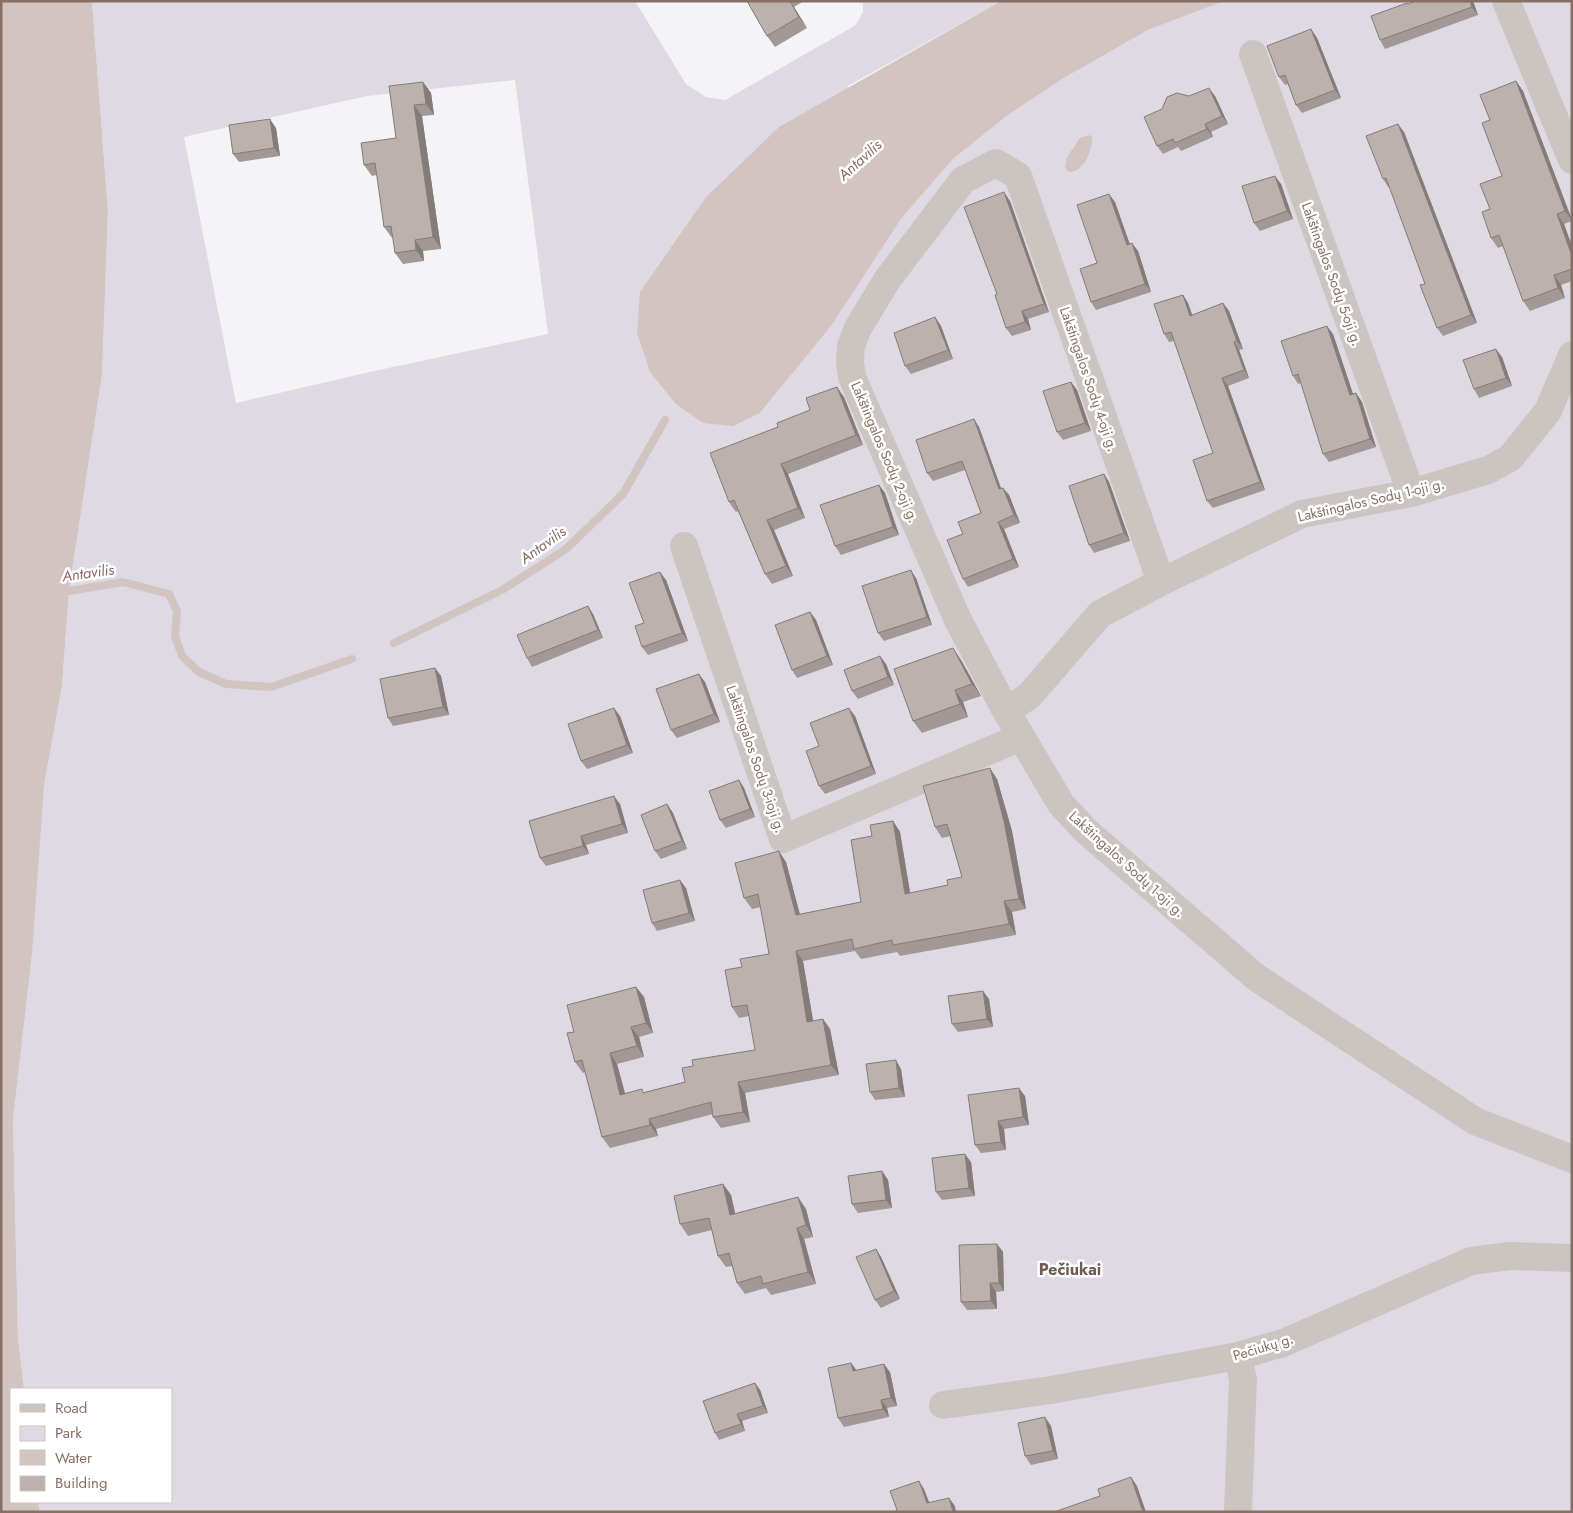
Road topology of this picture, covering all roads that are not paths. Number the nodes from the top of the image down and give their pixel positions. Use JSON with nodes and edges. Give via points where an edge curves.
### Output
{"nodes":[{"id":1,"x":1506,"y":1,"type":"edge"},
{"id":2,"x":1253,"y":54,"type":"dead end"},
{"id":3,"x":1572,"y":160,"type":"edge"},
{"id":4,"x":1018,"y":176,"type":"joint"},
{"id":5,"x":1572,"y":355,"type":"edge"},
{"id":6,"x":1411,"y":493,"type":"junction"},
{"id":7,"x":684,"y":546,"type":"dead end"},
{"id":8,"x":1161,"y":582,"type":"junction"},
{"id":9,"x":1006,"y":711,"type":"junction"},
{"id":10,"x":1021,"y":736,"type":"junction"},
{"id":11,"x":1572,"y":1159,"type":"edge"},
{"id":12,"x":1572,"y":1258,"type":"edge"},
{"id":13,"x":1238,"y":1356,"type":"junction"},
{"id":14,"x":943,"y":1405,"type":"dead end"},
{"id":15,"x":1238,"y":1512,"type":"edge"}],
"edges":[{"from":1,"to":3,"type":"street"},
{"from":2,"to":6,"type":"street","name":"Lakštingalos Sodų 5-oji g."},
{"from":4,"to":8,"type":"street","name":"Lakštingalos Sodų 4-oji g."},
{"from":4,"to":9,"type":"street","name":"Lakštingalos Sodų 2-oji g.","via":[[996,163],[963,180],[887,280],[858,328],[851,346],[850,363],[852,377],[958,620]]},
{"from":5,"to":6,"type":"street","name":"Lakštingalos Sodų 1-oji g.","via":[[1548,412],[1510,458],[1488,470]]},
{"from":6,"to":8,"type":"street","name":"Lakštingalos Sodų 1-oji g.","via":[[1302,514]]},
{"from":7,"to":10,"type":"street","name":"Lakštingalos Sodų 3-ioji g.","via":[[783,839]]},
{"from":8,"to":9,"type":"street","name":"Lakštingalos Sodų 1-oji g.","via":[[1100,614],[1029,696]]},
{"from":9,"to":10,"type":"street","name":"Lakštingalos Sodų 1-oji g."},
{"from":10,"to":11,"type":"street","name":"Lakštingalos Sodų 1-oji g.","via":[[1061,804],[1086,831],[1257,978],[1475,1121]]},
{"from":12,"to":13,"type":"street","name":"Pečiukų g.","via":[[1510,1256],[1471,1262],[1283,1343]]},
{"from":13,"to":14,"type":"street","name":"Pečiukų g.","via":[[1051,1390]]},
{"from":13,"to":15,"type":"street","via":[[1243,1380]]}]}
